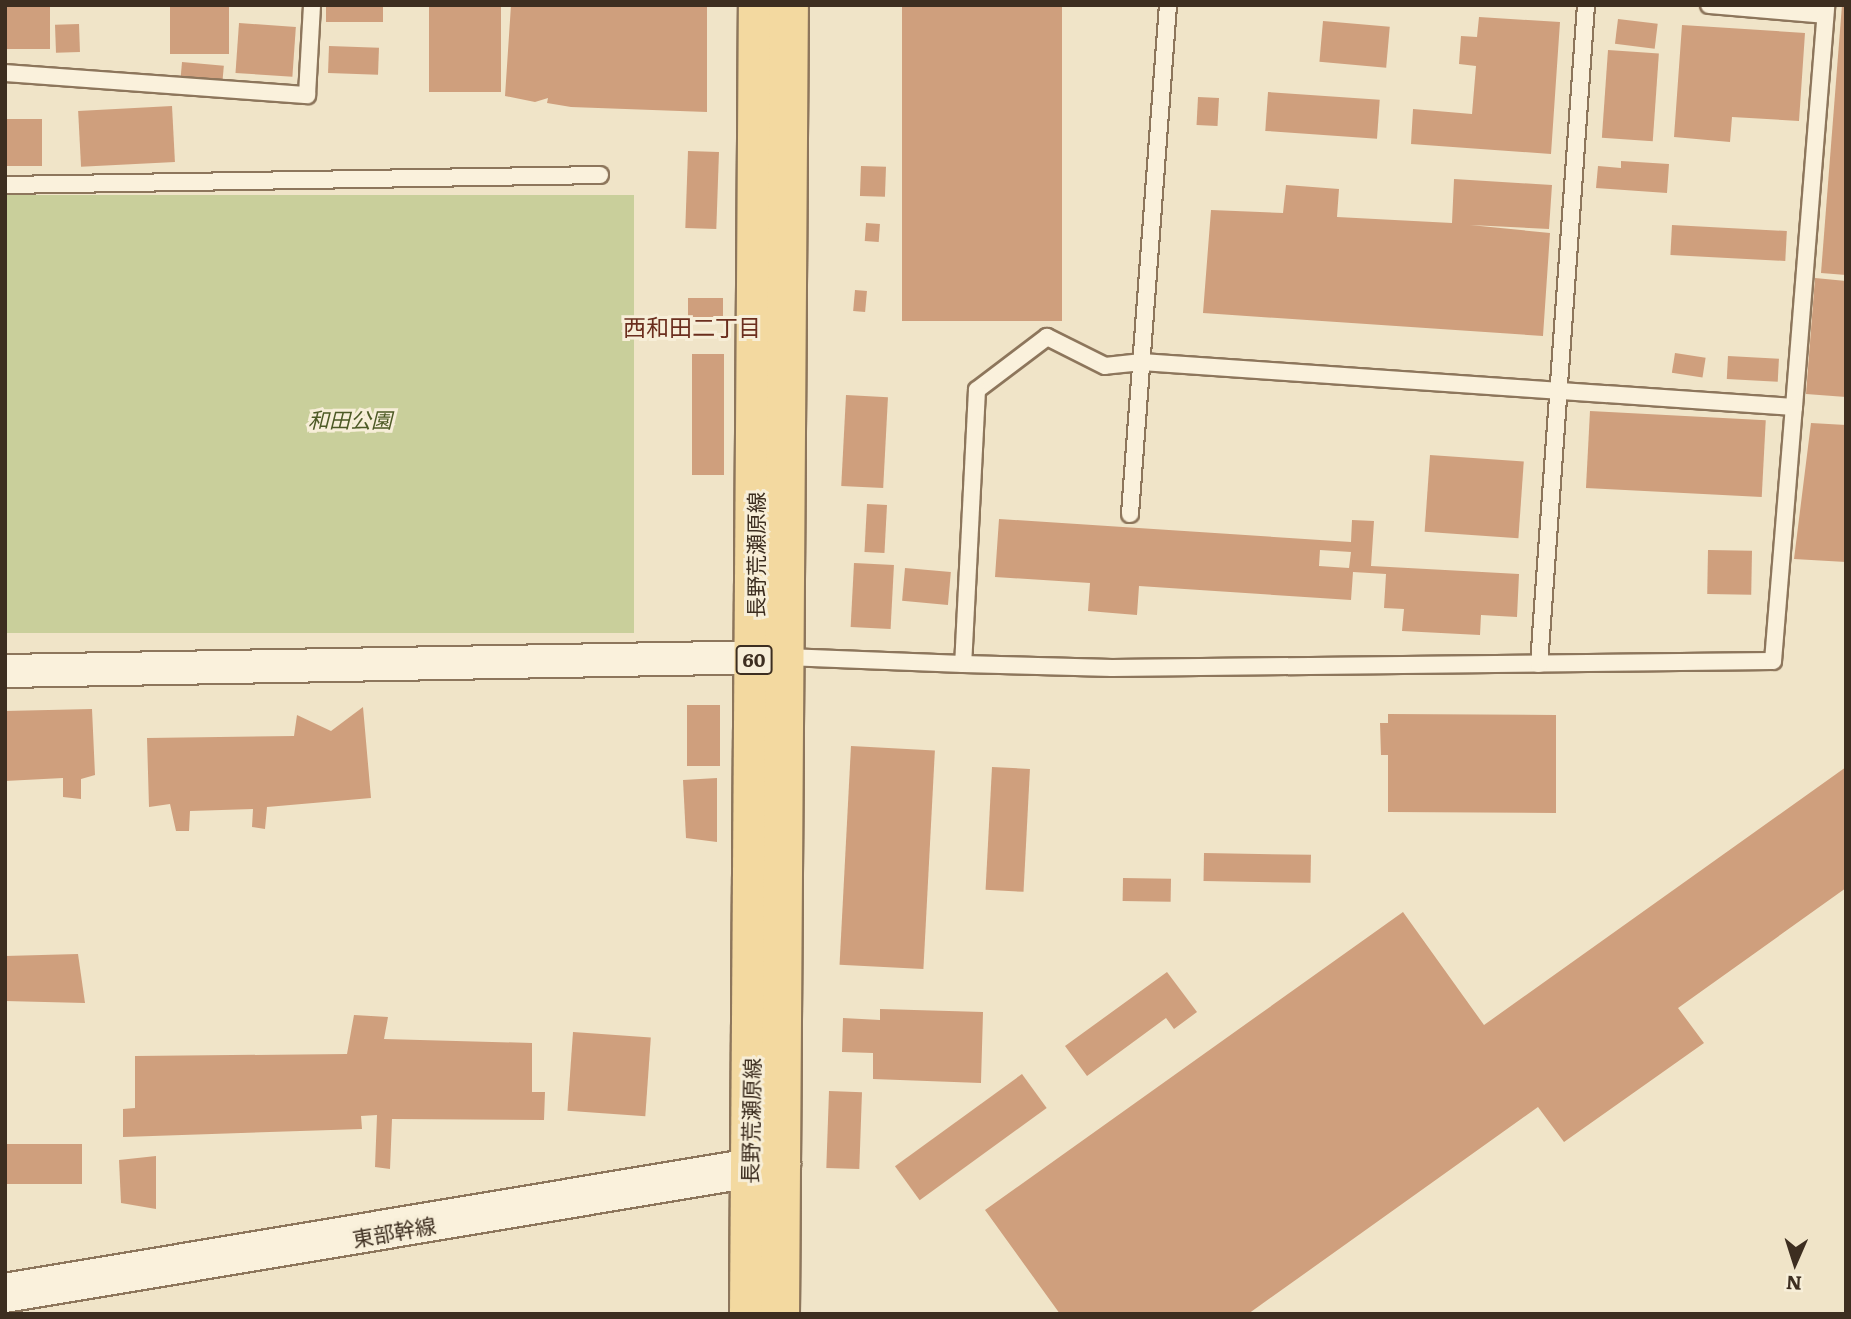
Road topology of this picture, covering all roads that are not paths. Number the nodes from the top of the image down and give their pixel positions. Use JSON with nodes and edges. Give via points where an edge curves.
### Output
{"nodes":[{"id":1,"x":312,"y":5,"type":"edge"},
{"id":2,"x":758,"y":5,"type":"edge"},
{"id":3,"x":789,"y":5,"type":"edge"},
{"id":4,"x":1168,"y":5,"type":"edge"},
{"id":5,"x":1586,"y":5,"type":"edge"},
{"id":6,"x":1709,"y":5,"type":"edge"},
{"id":7,"x":1826,"y":10,"type":"edge"},
{"id":8,"x":5,"y":73,"type":"edge"},
{"id":9,"x":600,"y":175,"type":"dead end"},
{"id":10,"x":5,"y":185,"type":"edge"},
{"id":11,"x":1142,"y":362,"type":"junction"},
{"id":12,"x":1558,"y":390,"type":"junction"},
{"id":13,"x":1794,"y":407,"type":"junction"},
{"id":14,"x":1129,"y":514,"type":"dead end"},
{"id":15,"x":770,"y":657,"type":"junction"},
{"id":16,"x":963,"y":664,"type":"junction"},
{"id":17,"x":1538,"y":664,"type":"junction"},
{"id":18,"x":5,"y":671,"type":"edge"},
{"id":19,"x":765,"y":1166,"type":"junction"},
{"id":20,"x":5,"y":1293,"type":"edge"},
{"id":21,"x":749,"y":1314,"type":"edge"},
{"id":22,"x":780,"y":1314,"type":"edge"}],
"edges":[{"from":1,"to":8,"type":"lane","via":[[307,95]]},
{"from":2,"to":15,"type":"main road","name":"長野荒瀬原線","number":"60"},
{"from":3,"to":15,"type":"main road","name":"長野荒瀬原線","number":"60"},
{"from":4,"to":11,"type":"lane"},
{"from":5,"to":12,"type":"lane"},
{"from":6,"to":7,"type":"lane"},
{"from":7,"to":13,"type":"lane"},
{"from":9,"to":10,"type":"lane"},
{"from":11,"to":12,"type":"lane"},
{"from":11,"to":14,"type":"lane"},
{"from":11,"to":16,"type":"lane","via":[[1105,366],[1046,337],[977,390]]},
{"from":12,"to":13,"type":"lane"},
{"from":12,"to":17,"type":"lane"},
{"from":13,"to":17,"type":"lane","via":[[1773,661]]},
{"from":15,"to":16,"type":"lane"},
{"from":15,"to":18,"type":"street"},
{"from":15,"to":19,"type":"main road","name":"長野荒瀬原線","number":"60"},
{"from":16,"to":17,"type":"lane"},
{"from":19,"to":20,"type":"street","name":"東部幹線"},
{"from":19,"to":21,"type":"main road","name":"長野荒瀬原線","number":"60"},
{"from":19,"to":22,"type":"main road","name":"長野荒瀬原線","number":"60"}]}
